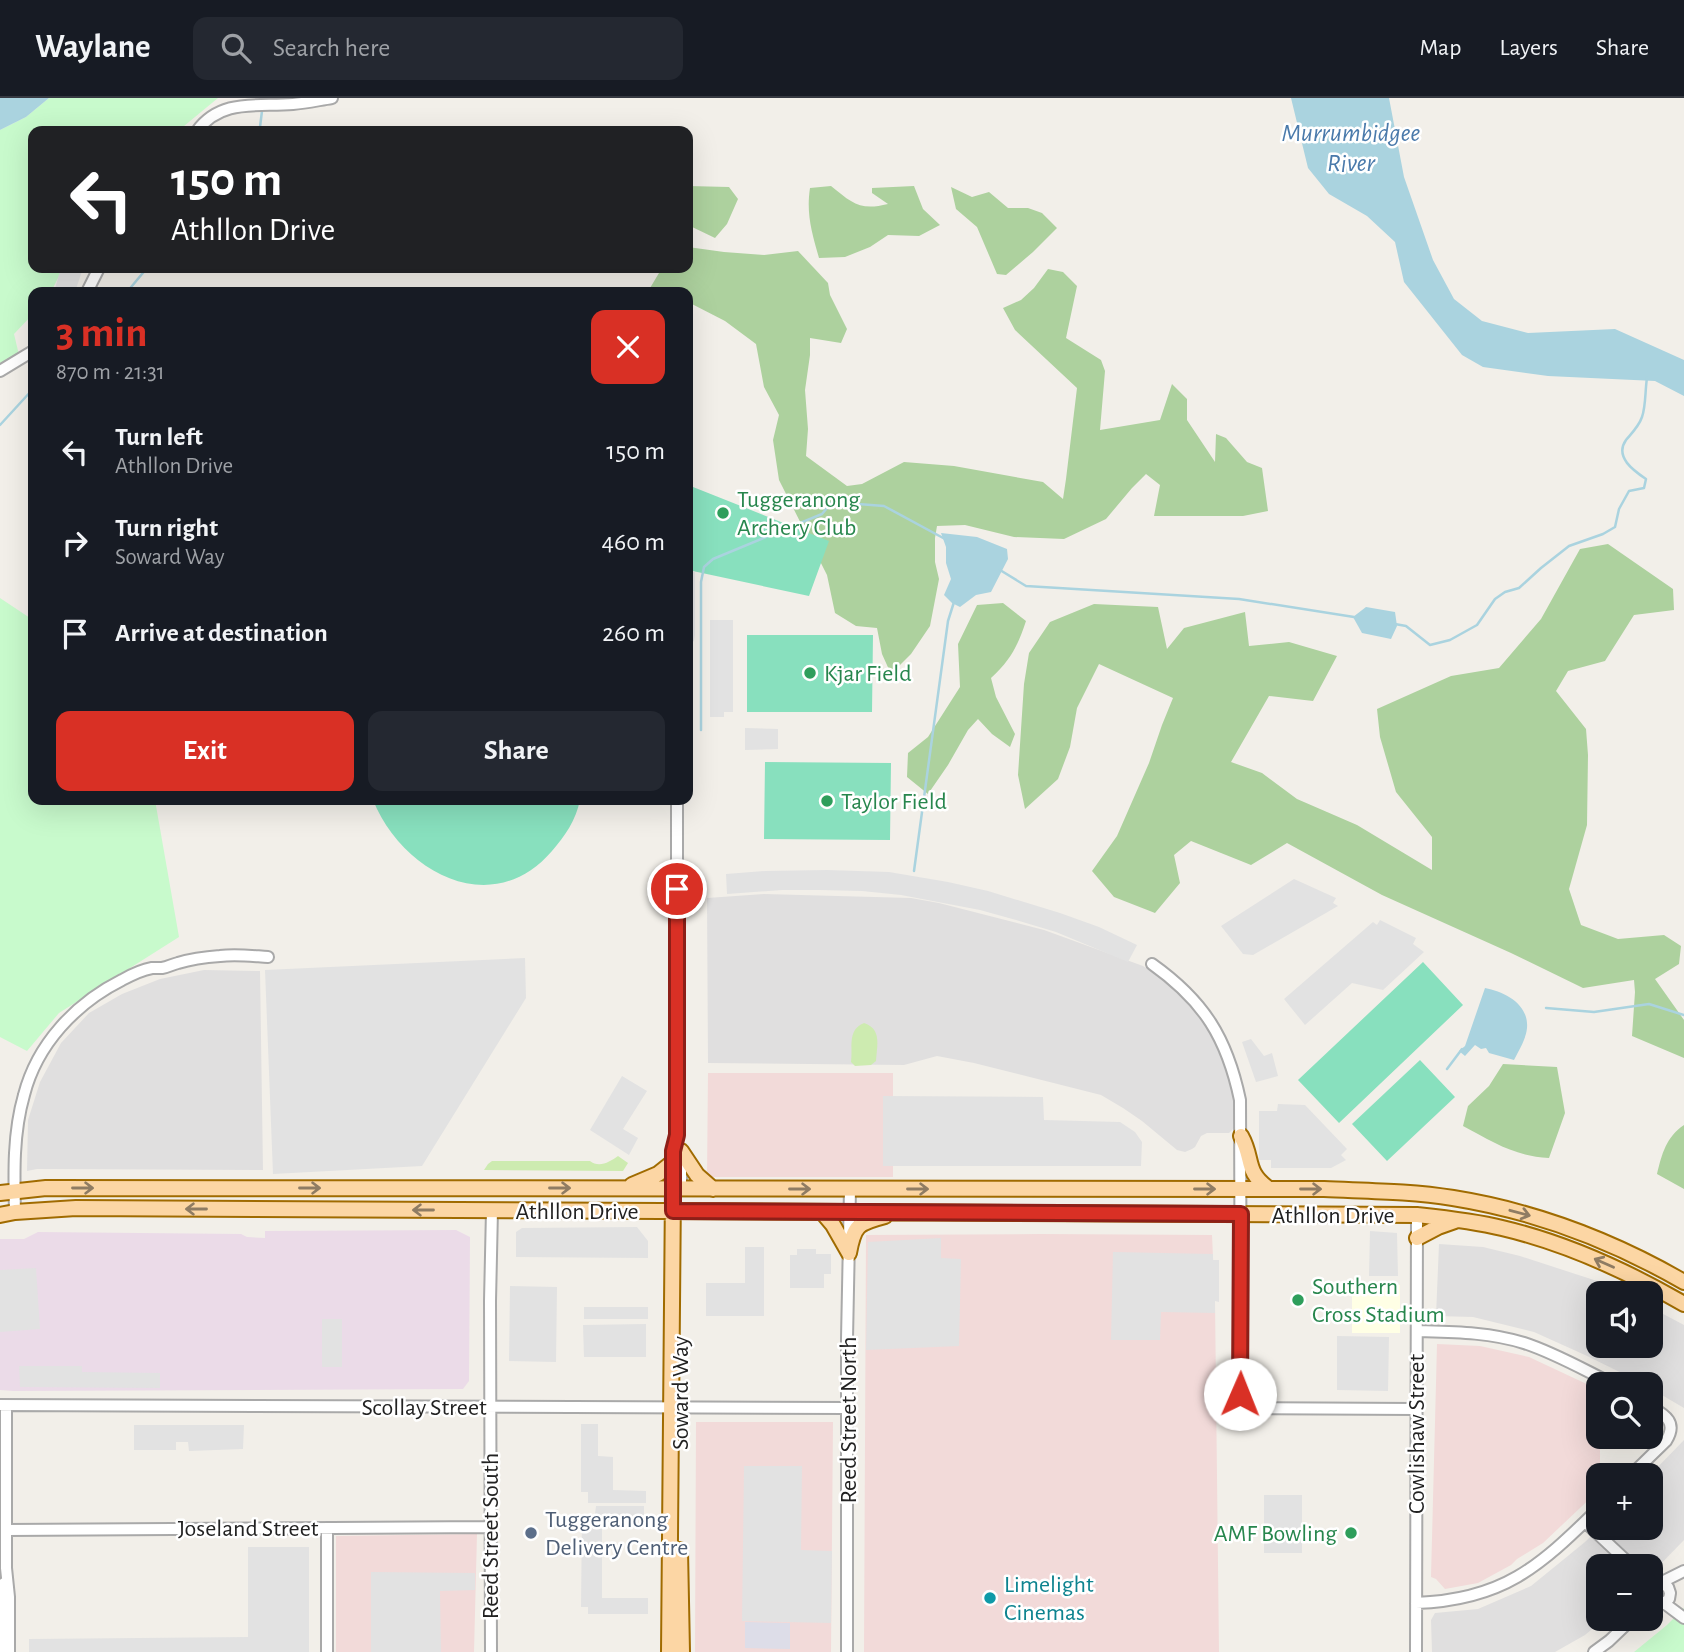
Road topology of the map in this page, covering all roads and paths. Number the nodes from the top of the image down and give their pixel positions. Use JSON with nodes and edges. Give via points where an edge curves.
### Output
{"nodes":[{"id":1,"x":332,"y":98,"type":"edge"},
{"id":2,"x":201,"y":126,"type":"edge"},
{"id":3,"x":28,"y":354,"type":"edge"},
{"id":4,"x":0,"y":370,"type":"edge"},
{"id":5,"x":677,"y":805,"type":"edge"},
{"id":6,"x":268,"y":957,"type":"dead end"},
{"id":7,"x":1152,"y":964,"type":"dead end"},
{"id":8,"x":1241,"y":1136,"type":"junction"},
{"id":9,"x":677,"y":1156,"type":"junction"},
{"id":10,"x":434,"y":1188,"type":"junction"},
{"id":11,"x":525,"y":1188,"type":"junction"},
{"id":12,"x":624,"y":1189,"type":"junction"},
{"id":13,"x":677,"y":1189,"type":"junction"},
{"id":14,"x":713,"y":1189,"type":"junction"},
{"id":15,"x":850,"y":1189,"type":"junction"},
{"id":16,"x":1241,"y":1189,"type":"junction"},
{"id":17,"x":1269,"y":1189,"type":"junction"},
{"id":18,"x":1353,"y":1190,"type":"junction"},
{"id":19,"x":7,"y":1192,"type":"edge"},
{"id":20,"x":1454,"y":1198,"type":"junction"},
{"id":21,"x":492,"y":1210,"type":"junction"},
{"id":22,"x":677,"y":1211,"type":"junction"},
{"id":23,"x":822,"y":1212,"type":"junction"},
{"id":24,"x":850,"y":1212,"type":"junction"},
{"id":25,"x":900,"y":1212,"type":"junction"},
{"id":26,"x":7,"y":1214,"type":"edge"},
{"id":27,"x":1241,"y":1214,"type":"junction"},
{"id":28,"x":1417,"y":1215,"type":"junction"},
{"id":29,"x":1460,"y":1220,"type":"junction"},
{"id":30,"x":1417,"y":1238,"type":"junction"},
{"id":31,"x":849,"y":1253,"type":"junction"},
{"id":32,"x":1684,"y":1282,"type":"edge"},
{"id":33,"x":1684,"y":1304,"type":"edge"},
{"id":34,"x":1417,"y":1331,"type":"junction"},
{"id":35,"x":1589,"y":1372,"type":"edge"},
{"id":36,"x":3,"y":1405,"type":"edge"},
{"id":37,"x":491,"y":1408,"type":"junction"},
{"id":38,"x":676,"y":1408,"type":"junction"},
{"id":39,"x":848,"y":1408,"type":"junction"},
{"id":40,"x":1416,"y":1409,"type":"junction"},
{"id":41,"x":1663,"y":1414,"type":"edge"},
{"id":42,"x":1663,"y":1444,"type":"edge"},
{"id":43,"x":1658,"y":1449,"type":"edge"},
{"id":44,"x":1643,"y":1463,"type":"edge"},
{"id":45,"x":1585,"y":1522,"type":"joint"},
{"id":46,"x":491,"y":1527,"type":"junction"},
{"id":47,"x":327,"y":1528,"type":"junction"},
{"id":48,"x":6,"y":1530,"type":"junction"},
{"id":49,"x":1618,"y":1554,"type":"edge"},
{"id":50,"x":1684,"y":1572,"type":"edge"},
{"id":51,"x":6,"y":1573,"type":"junction"},
{"id":52,"x":1684,"y":1578,"type":"edge"},
{"id":53,"x":1663,"y":1582,"type":"edge"},
{"id":54,"x":1663,"y":1585,"type":"edge"},
{"id":55,"x":1663,"y":1601,"type":"edge"},
{"id":56,"x":1416,"y":1603,"type":"junction"},
{"id":57,"x":1684,"y":1616,"type":"edge"},
{"id":58,"x":1620,"y":1631,"type":"edge"},
{"id":59,"x":1,"y":1652,"type":"edge"},
{"id":60,"x":9,"y":1652,"type":"edge"},
{"id":61,"x":327,"y":1652,"type":"edge"},
{"id":62,"x":491,"y":1652,"type":"edge"},
{"id":63,"x":669,"y":1652,"type":"edge"},
{"id":64,"x":682,"y":1652,"type":"edge"},
{"id":65,"x":847,"y":1652,"type":"edge"},
{"id":66,"x":1416,"y":1652,"type":"edge"},
{"id":67,"x":1594,"y":1652,"type":"edge"}],
"edges":[{"from":1,"to":2,"type":"street","via":[[239,106],[225,109]]},
{"from":3,"to":4,"type":"street"},
{"from":5,"to":9,"type":"street","name":"Soward Way","via":[[677,1135],[673,1151]]},
{"from":6,"to":19,"type":"street","via":[[219,956],[152,968],[106,988],[81,1005],[47,1044],[25,1088]]},
{"from":7,"to":8,"type":"street","via":[[1193,998],[1215,1028],[1237,1083]]},
{"from":8,"to":16,"type":"street"},
{"from":8,"to":17,"type":"main road","via":[[1255,1178]]},
{"from":9,"to":12,"type":"main road","via":[[659,1174]]},
{"from":9,"to":13,"type":"street","name":"Soward Way"},
{"from":9,"to":14,"type":"main road"},
{"from":10,"to":11,"type":"main road","name":"Athllon Drive"},
{"from":19,"to":10,"type":"main road","name":"Athllon Drive","one_way":true,"via":[[46,1188]]},
{"from":10,"to":21,"type":"main road","via":[[479,1195]]},
{"from":11,"to":12,"type":"main road","name":"Athllon Drive","one_way":true},
{"from":11,"to":21,"type":"main road","via":[[500,1192]]},
{"from":12,"to":13,"type":"main road","name":"Athllon Drive"},
{"from":13,"to":14,"type":"main road","name":"Athllon Drive"},
{"from":13,"to":22,"type":"main road","name":"Soward Way"},
{"from":14,"to":15,"type":"main road","name":"Athllon Drive","one_way":true},
{"from":15,"to":16,"type":"main road","name":"Athllon Drive","one_way":true},
{"from":15,"to":24,"type":"street","name":"Reed Street North"},
{"from":16,"to":17,"type":"main road","name":"Athllon Drive"},
{"from":16,"to":27,"type":"street"},
{"from":17,"to":18,"type":"main road","name":"Athllon Drive","one_way":true},
{"from":18,"to":20,"type":"main road","name":"Athllon Drive"},
{"from":18,"to":28,"type":"main road","via":[[1405,1200]]},
{"from":19,"to":26,"type":"street"},
{"from":20,"to":28,"type":"main road","via":[[1429,1200]]},
{"from":20,"to":32,"type":"main road","name":"Athllon Drive","one_way":true,"via":[[1562,1225]]},
{"from":21,"to":22,"type":"main road","name":"Athllon Drive"},
{"from":21,"to":26,"type":"main road","name":"Athllon Drive","one_way":true,"via":[[76,1208]]},
{"from":21,"to":37,"type":"street","name":"Reed Street South"},
{"from":22,"to":23,"type":"main road","name":"Athllon Drive"},
{"from":22,"to":38,"type":"main road","name":"Soward Way"},
{"from":23,"to":24,"type":"main road","name":"Athllon Drive"},
{"from":23,"to":31,"type":"main road"},
{"from":24,"to":25,"type":"main road","name":"Athllon Drive"},
{"from":24,"to":31,"type":"street","name":"Reed Street North"},
{"from":25,"to":27,"type":"main road","name":"Athllon Drive"},
{"from":25,"to":31,"type":"main road","via":[[861,1224],[854,1230]]},
{"from":27,"to":28,"type":"main road","name":"Athllon Drive"},
{"from":27,"to":40,"type":"street","via":[[1238,1408]]},
{"from":28,"to":29,"type":"main road","name":"Athllon Drive"},
{"from":28,"to":30,"type":"street","name":"Cowlishaw Street"},
{"from":29,"to":30,"type":"main road"},
{"from":33,"to":29,"type":"main road","name":"Athllon Drive","one_way":true,"via":[[1566,1247]]},
{"from":30,"to":34,"type":"street","name":"Cowlishaw Street"},
{"from":31,"to":39,"type":"street","name":"Reed Street North"},
{"from":34,"to":35,"type":"street","via":[[1473,1333],[1515,1341]]},
{"from":34,"to":40,"type":"street","name":"Cowlishaw Street"},
{"from":36,"to":37,"type":"street","name":"Scollay Street"},
{"from":36,"to":48,"type":"street"},
{"from":37,"to":38,"type":"street","name":"Scollay Street"},
{"from":37,"to":46,"type":"street","name":"Reed Street South"},
{"from":38,"to":39,"type":"street","name":"Scollay Street"},
{"from":38,"to":63,"type":"main road","name":"Soward Way"},
{"from":38,"to":64,"type":"main road","name":"Soward Way"},
{"from":39,"to":65,"type":"street","name":"Reed Street North"},
{"from":40,"to":56,"type":"street","name":"Cowlishaw Street"},
{"from":41,"to":42,"type":"street","via":[[1670,1422],[1670,1435]]},
{"from":43,"to":44,"type":"street"},
{"from":45,"to":49,"type":"street"},
{"from":45,"to":56,"type":"street","via":[[1543,1560],[1510,1581],[1472,1596]]},
{"from":46,"to":47,"type":"street","name":"Joseland Street"},
{"from":46,"to":62,"type":"street","name":"Reed Street South"},
{"from":47,"to":48,"type":"street","name":"Joseland Street"},
{"from":47,"to":61,"type":"street"},
{"from":48,"to":51,"type":"street"},
{"from":50,"to":53,"type":"street"},
{"from":51,"to":59,"type":"street"},
{"from":51,"to":60,"type":"street"},
{"from":52,"to":55,"type":"street"},
{"from":54,"to":55,"type":"street"},
{"from":55,"to":57,"type":"street"},
{"from":56,"to":66,"type":"street","name":"Cowlishaw Street"},
{"from":58,"to":67,"type":"street"}]}
